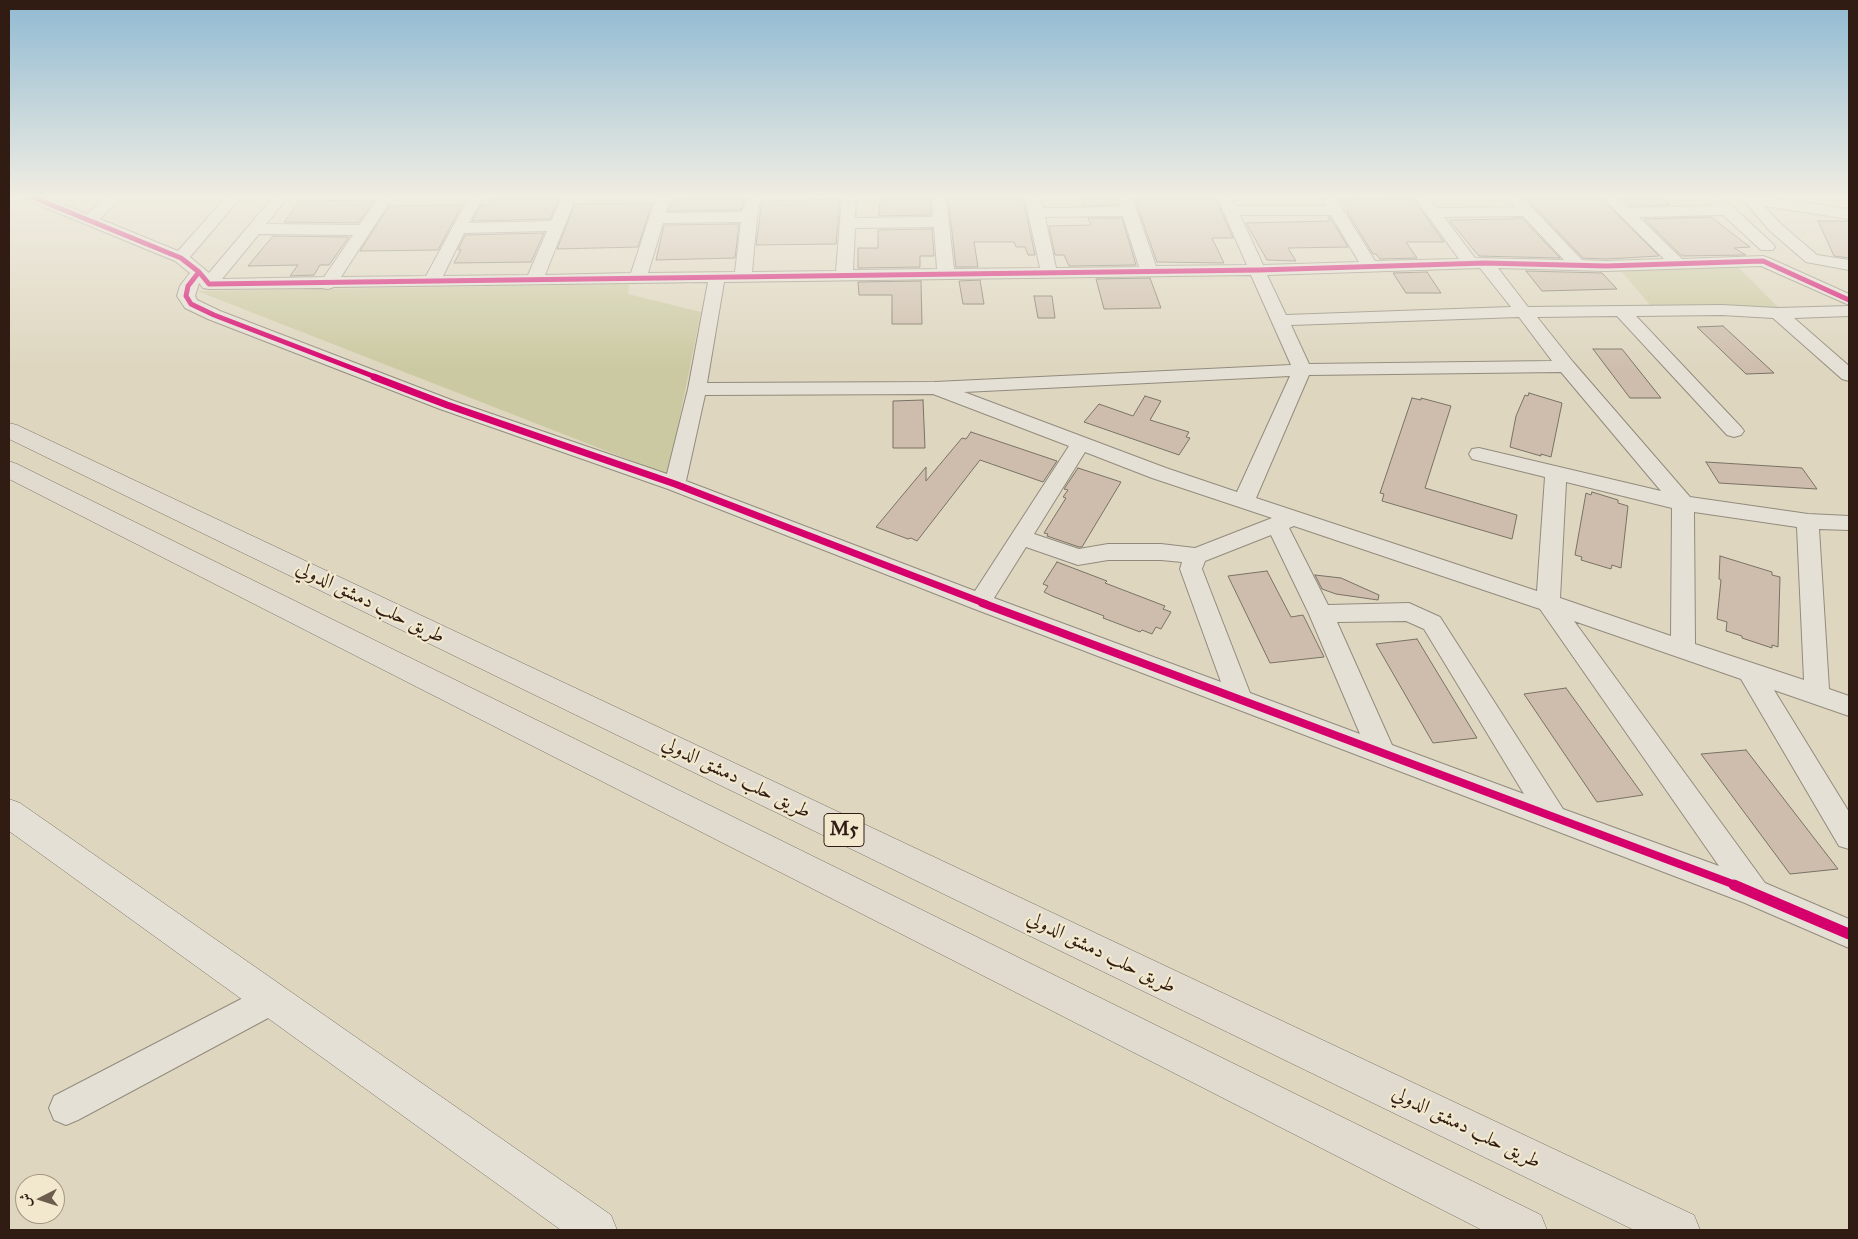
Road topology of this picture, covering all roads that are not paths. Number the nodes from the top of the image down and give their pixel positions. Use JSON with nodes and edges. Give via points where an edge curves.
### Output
{"nodes":[{"id":1,"x":162,"y":255,"type":"edge"},
{"id":2,"x":204,"y":255,"type":"edge"},
{"id":3,"x":218,"y":255,"type":"edge"},
{"id":4,"x":347,"y":255,"type":"edge"},
{"id":5,"x":445,"y":255,"type":"edge"},
{"id":6,"x":544,"y":255,"type":"edge"},
{"id":7,"x":645,"y":255,"type":"edge"},
{"id":8,"x":745,"y":255,"type":"edge"},
{"id":9,"x":846,"y":255,"type":"edge"},
{"id":10,"x":944,"y":255,"type":"edge"},
{"id":11,"x":1045,"y":255,"type":"edge"},
{"id":12,"x":1144,"y":255,"type":"edge"},
{"id":13,"x":1251,"y":255,"type":"edge"},
{"id":14,"x":1363,"y":255,"type":"edge"},
{"id":15,"x":1471,"y":255,"type":"edge"},
{"id":16,"x":1568,"y":255,"type":"edge"},
{"id":17,"x":1669,"y":255,"type":"edge"},
{"id":18,"x":1758,"y":255,"type":"edge"},
{"id":19,"x":1766,"y":255,"type":"edge"},
{"id":20,"x":1807,"y":255,"type":"edge"},
{"id":21,"x":1812,"y":259,"type":"junction"},
{"id":22,"x":1478,"y":263,"type":"junction"},
{"id":23,"x":1678,"y":264,"type":"junction"},
{"id":24,"x":1849,"y":265,"type":"edge"},
{"id":25,"x":1578,"y":266,"type":"junction"},
{"id":26,"x":1371,"y":268,"type":"junction"},
{"id":27,"x":1258,"y":270,"type":"junction"},
{"id":28,"x":196,"y":271,"type":"junction"},
{"id":29,"x":1149,"y":271,"type":"junction"},
{"id":30,"x":1049,"y":272,"type":"junction"},
{"id":31,"x":946,"y":274,"type":"junction"},
{"id":32,"x":844,"y":275,"type":"junction"},
{"id":33,"x":717,"y":277,"type":"junction"},
{"id":34,"x":743,"y":277,"type":"junction"},
{"id":35,"x":638,"y":278,"type":"junction"},
{"id":36,"x":534,"y":280,"type":"junction"},
{"id":37,"x":432,"y":281,"type":"junction"},
{"id":38,"x":328,"y":284,"type":"junction"},
{"id":39,"x":1849,"y":295,"type":"edge"},
{"id":40,"x":1849,"y":300,"type":"edge"},
{"id":41,"x":1622,"y":311,"type":"junction"},
{"id":42,"x":1524,"y":312,"type":"junction"},
{"id":43,"x":1849,"y":312,"type":"edge"},
{"id":44,"x":1778,"y":313,"type":"junction"},
{"id":45,"x":1281,"y":320,"type":"junction"},
{"id":46,"x":1566,"y":366,"type":"junction"},
{"id":47,"x":1302,"y":370,"type":"junction"},
{"id":48,"x":1849,"y":375,"type":"edge"},
{"id":49,"x":935,"y":388,"type":"junction"},
{"id":50,"x":697,"y":389,"type":"junction"},
{"id":51,"x":9,"y":430,"type":"edge"},
{"id":52,"x":1734,"y":431,"type":"dead end"},
{"id":53,"x":1080,"y":444,"type":"junction"},
{"id":54,"x":1479,"y":454,"type":"dead end"},
{"id":55,"x":9,"y":469,"type":"edge"},
{"id":56,"x":1556,"y":472,"type":"junction"},
{"id":57,"x":675,"y":484,"type":"junction"},
{"id":58,"x":1244,"y":500,"type":"junction"},
{"id":59,"x":1682,"y":503,"type":"junction"},
{"id":60,"x":1808,"y":521,"type":"junction"},
{"id":61,"x":1284,"y":522,"type":"junction"},
{"id":62,"x":1849,"y":523,"type":"edge"},
{"id":63,"x":1021,"y":537,"type":"junction"},
{"id":64,"x":1196,"y":556,"type":"junction"},
{"id":65,"x":980,"y":602,"type":"junction"},
{"id":66,"x":1548,"y":602,"type":"junction"},
{"id":67,"x":1321,"y":614,"type":"junction"},
{"id":68,"x":1683,"y":648,"type":"junction"},
{"id":69,"x":1750,"y":673,"type":"junction"},
{"id":70,"x":1817,"y":695,"type":"junction"},
{"id":71,"x":1240,"y":699,"type":"junction"},
{"id":72,"x":1849,"y":706,"type":"edge"},
{"id":73,"x":1382,"y":753,"type":"junction"},
{"id":74,"x":9,"y":813,"type":"edge"},
{"id":75,"x":1554,"y":818,"type":"junction"},
{"id":76,"x":1849,"y":837,"type":"edge"},
{"id":77,"x":1755,"y":893,"type":"junction"},
{"id":78,"x":1849,"y":934,"type":"edge"},
{"id":79,"x":272,"y":999,"type":"junction"},
{"id":80,"x":66,"y":1108,"type":"dead end"},
{"id":81,"x":1478,"y":1218,"type":"edge"},
{"id":82,"x":596,"y":1230,"type":"edge"},
{"id":83,"x":1526,"y":1230,"type":"edge"},
{"id":84,"x":1679,"y":1230,"type":"edge"}],
"edges":[{"from":1,"to":28,"type":"street"},
{"from":2,"to":28,"type":"street"},
{"from":3,"to":28,"type":"street"},
{"from":4,"to":38,"type":"street"},
{"from":5,"to":37,"type":"street"},
{"from":6,"to":36,"type":"street"},
{"from":7,"to":35,"type":"street"},
{"from":8,"to":34,"type":"street"},
{"from":9,"to":32,"type":"street"},
{"from":10,"to":31,"type":"street"},
{"from":11,"to":30,"type":"street"},
{"from":12,"to":29,"type":"street"},
{"from":13,"to":27,"type":"street"},
{"from":14,"to":26,"type":"street"},
{"from":15,"to":22,"type":"street"},
{"from":16,"to":25,"type":"street"},
{"from":17,"to":23,"type":"street"},
{"from":18,"to":23,"type":"street"},
{"from":19,"to":40,"type":"street"},
{"from":20,"to":21,"type":"street"},
{"from":21,"to":24,"type":"street"},
{"from":21,"to":39,"type":"street"},
{"from":22,"to":25,"type":"street"},
{"from":22,"to":26,"type":"street"},
{"from":22,"to":42,"type":"street"},
{"from":23,"to":25,"type":"street"},
{"from":26,"to":27,"type":"street"},
{"from":27,"to":29,"type":"street"},
{"from":27,"to":45,"type":"street"},
{"from":28,"to":38,"type":"street"},
{"from":28,"to":57,"type":"street","via":[[186,296],[191,304],[214,315],[447,405]]},
{"from":29,"to":30,"type":"street"},
{"from":30,"to":31,"type":"street"},
{"from":31,"to":32,"type":"street"},
{"from":32,"to":34,"type":"street"},
{"from":33,"to":34,"type":"street"},
{"from":33,"to":35,"type":"street"},
{"from":33,"to":50,"type":"street"},
{"from":35,"to":36,"type":"street"},
{"from":36,"to":37,"type":"street"},
{"from":37,"to":38,"type":"street"},
{"from":41,"to":42,"type":"street"},
{"from":41,"to":44,"type":"street"},
{"from":41,"to":52,"type":"street"},
{"from":42,"to":45,"type":"street"},
{"from":42,"to":46,"type":"street"},
{"from":43,"to":44,"type":"street"},
{"from":44,"to":48,"type":"street"},
{"from":45,"to":47,"type":"street"},
{"from":46,"to":47,"type":"street"},
{"from":46,"to":59,"type":"street"},
{"from":47,"to":49,"type":"street"},
{"from":47,"to":58,"type":"street"},
{"from":49,"to":50,"type":"street"},
{"from":49,"to":53,"type":"street"},
{"from":50,"to":57,"type":"street"},
{"from":51,"to":84,"type":"highway","name":"طريق حلب دمشق الدولي","number":"M5"},
{"from":53,"to":58,"type":"street"},
{"from":53,"to":63,"type":"street"},
{"from":54,"to":56,"type":"street"},
{"from":55,"to":81,"type":"highway","name":"طريق حلب دمشق الدولي","number":"M5"},
{"from":56,"to":59,"type":"street"},
{"from":56,"to":66,"type":"street"},
{"from":57,"to":65,"type":"street"},
{"from":58,"to":61,"type":"street"},
{"from":59,"to":60,"type":"street"},
{"from":59,"to":68,"type":"street"},
{"from":60,"to":62,"type":"street"},
{"from":60,"to":70,"type":"street"},
{"from":61,"to":64,"type":"street"},
{"from":61,"to":66,"type":"street"},
{"from":61,"to":67,"type":"street"},
{"from":63,"to":64,"type":"street","via":[[1078,557],[1108,552]]},
{"from":63,"to":65,"type":"street"},
{"from":64,"to":71,"type":"street","via":[[1191,569]]},
{"from":65,"to":71,"type":"street"},
{"from":66,"to":68,"type":"street"},
{"from":66,"to":77,"type":"street"},
{"from":67,"to":73,"type":"street"},
{"from":67,"to":75,"type":"street","via":[[1410,612],[1432,623]]},
{"from":68,"to":69,"type":"street"},
{"from":69,"to":70,"type":"street"},
{"from":69,"to":76,"type":"street"},
{"from":70,"to":72,"type":"street"},
{"from":71,"to":73,"type":"street"},
{"from":73,"to":75,"type":"street"},
{"from":74,"to":79,"type":"street"},
{"from":75,"to":77,"type":"street"},
{"from":77,"to":78,"type":"street"},
{"from":79,"to":80,"type":"street"},
{"from":79,"to":82,"type":"street"},
{"from":81,"to":83,"type":"highway","name":"طريق حلب دمشق الدولي","number":"M5"}]}
